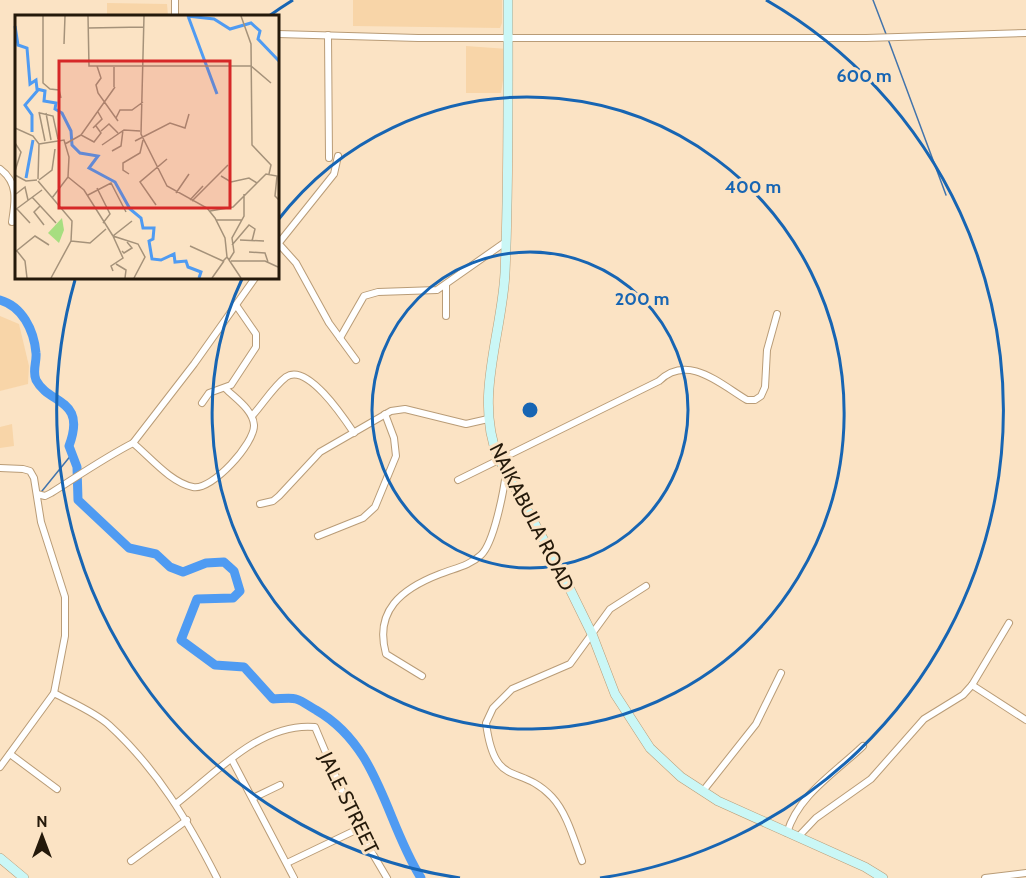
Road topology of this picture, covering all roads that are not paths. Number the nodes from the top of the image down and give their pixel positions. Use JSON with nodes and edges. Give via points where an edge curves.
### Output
{"nodes":[{"id":1,"x":508,"y":0,"type":"edge"},
{"id":2,"x":1026,"y":33,"type":"edge"},
{"id":3,"x":279,"y":34,"type":"edge"},
{"id":4,"x":328,"y":35,"type":"junction"},
{"id":5,"x":508,"y":36,"type":"junction"},
{"id":6,"x":338,"y":156,"type":"dead end"},
{"id":7,"x":329,"y":158,"type":"dead end"},
{"id":8,"x":0,"y":169,"type":"edge"},
{"id":9,"x":12,"y":222,"type":"dead end"},
{"id":10,"x":279,"y":243,"type":"edge"},
{"id":11,"x":504,"y":243,"type":"junction"},
{"id":12,"x":279,"y":245,"type":"edge"},
{"id":13,"x":254,"y":279,"type":"edge"},
{"id":14,"x":446,"y":285,"type":"junction"},
{"id":15,"x":236,"y":305,"type":"junction"},
{"id":16,"x":777,"y":314,"type":"dead end"},
{"id":17,"x":446,"y":316,"type":"dead end"},
{"id":18,"x":340,"y":338,"type":"junction"},
{"id":19,"x":356,"y":360,"type":"dead end"},
{"id":20,"x":226,"y":388,"type":"junction"},
{"id":21,"x":202,"y":403,"type":"dead end"},
{"id":22,"x":385,"y":414,"type":"junction"},
{"id":23,"x":252,"y":416,"type":"junction"},
{"id":24,"x":488,"y":419,"type":"junction"},
{"id":25,"x":354,"y":433,"type":"junction"},
{"id":26,"x":133,"y":443,"type":"junction"},
{"id":27,"x":500,"y":459,"type":"junction"},
{"id":28,"x":0,"y":468,"type":"edge"},
{"id":29,"x":506,"y":471,"type":"junction"},
{"id":30,"x":458,"y":480,"type":"dead end"},
{"id":31,"x":36,"y":494,"type":"junction"},
{"id":32,"x":260,"y":504,"type":"dead end"},
{"id":33,"x":318,"y":536,"type":"dead end"},
{"id":34,"x":646,"y":586,"type":"dead end"},
{"id":35,"x":1009,"y":623,"type":"dead end"},
{"id":36,"x":592,"y":634,"type":"junction"},
{"id":37,"x":781,"y":673,"type":"dead end"},
{"id":38,"x":422,"y":676,"type":"dead end"},
{"id":39,"x":972,"y":685,"type":"junction"},
{"id":40,"x":54,"y":693,"type":"junction"},
{"id":41,"x":1026,"y":720,"type":"edge"},
{"id":42,"x":863,"y":746,"type":"dead end"},
{"id":43,"x":10,"y":754,"type":"junction"},
{"id":44,"x":232,"y":760,"type":"junction"},
{"id":45,"x":0,"y":767,"type":"edge"},
{"id":46,"x":280,"y":785,"type":"dead end"},
{"id":47,"x":57,"y":789,"type":"dead end"},
{"id":48,"x":703,"y":791,"type":"junction"},
{"id":49,"x":253,"y":798,"type":"junction"},
{"id":50,"x":177,"y":804,"type":"junction"},
{"id":51,"x":187,"y":820,"type":"junction"},
{"id":52,"x":358,"y":829,"type":"junction"},
{"id":53,"x":787,"y":833,"type":"junction"},
{"id":54,"x":798,"y":837,"type":"junction"},
{"id":55,"x":0,"y":858,"type":"edge"},
{"id":56,"x":131,"y":861,"type":"dead end"},
{"id":57,"x":582,"y":861,"type":"dead end"},
{"id":58,"x":287,"y":864,"type":"junction"},
{"id":59,"x":1026,"y":873,"type":"edge"},
{"id":60,"x":24,"y":878,"type":"edge"},
{"id":61,"x":217,"y":878,"type":"edge"},
{"id":62,"x":294,"y":878,"type":"edge"},
{"id":63,"x":387,"y":878,"type":"edge"},
{"id":64,"x":883,"y":878,"type":"edge"},
{"id":65,"x":985,"y":878,"type":"edge"}],
"edges":[{"from":1,"to":5,"type":"street","name":"NAIKABULA ROAD"},
{"from":2,"to":5,"type":"street","via":[[888,37]]},
{"from":3,"to":4,"type":"street"},
{"from":4,"to":5,"type":"street"},
{"from":4,"to":7,"type":"street"},
{"from":5,"to":11,"type":"street","name":"NAIKABULA ROAD"},
{"from":6,"to":10,"type":"street","via":[[334,174]]},
{"from":8,"to":9,"type":"street","via":[[13,182]]},
{"from":11,"to":14,"type":"street"},
{"from":11,"to":24,"type":"street","name":"NAIKABULA ROAD","via":[[505,273]]},
{"from":12,"to":18,"type":"street","via":[[296,263]]},
{"from":13,"to":15,"type":"street"},
{"from":14,"to":17,"type":"street"},
{"from":14,"to":18,"type":"street","via":[[429,292],[378,292],[364,296]]},
{"from":15,"to":20,"type":"street","via":[[258,342]]},
{"from":15,"to":26,"type":"street"},
{"from":16,"to":27,"type":"street","via":[[767,350],[765,387],[755,400],[747,400],[694,369],[682,369],[667,373],[659,381]]},
{"from":18,"to":19,"type":"street"},
{"from":20,"to":21,"type":"street","via":[[209,393]]},
{"from":20,"to":23,"type":"street"},
{"from":22,"to":24,"type":"street","via":[[405,410],[466,424]]},
{"from":22,"to":25,"type":"street"},
{"from":22,"to":33,"type":"street","via":[[396,456],[375,507],[363,518]]},
{"from":23,"to":25,"type":"street","via":[[285,378],[298,375],[334,405]]},
{"from":23,"to":26,"type":"street","via":[[254,431],[249,443],[204,487],[191,487],[175,478]]},
{"from":24,"to":27,"type":"street","name":"NAIKABULA ROAD"},
{"from":25,"to":32,"type":"street","via":[[320,452],[273,501]]},
{"from":26,"to":31,"type":"street","via":[[45,496]]},
{"from":27,"to":29,"type":"street","name":"NAIKABULA ROAD"},
{"from":27,"to":30,"type":"street"},
{"from":28,"to":31,"type":"street","via":[[30,471]]},
{"from":29,"to":36,"type":"street","name":"NAIKABULA ROAD"},
{"from":29,"to":38,"type":"street","via":[[502,499],[484,553],[466,566],[409,590],[386,612],[381,635],[386,654]]},
{"from":31,"to":40,"type":"street","via":[[64,597],[64,636]]},
{"from":34,"to":36,"type":"street","via":[[610,609]]},
{"from":35,"to":39,"type":"street"},
{"from":36,"to":48,"type":"street","name":"NAIKABULA ROAD","via":[[615,694],[650,747],[681,777]]},
{"from":36,"to":57,"type":"street","via":[[563,669],[512,689],[493,708],[486,723],[496,762],[551,796]]},
{"from":37,"to":48,"type":"street","via":[[756,724]]},
{"from":39,"to":41,"type":"street"},
{"from":39,"to":54,"type":"street","via":[[959,698],[924,718],[871,780],[816,818]]},
{"from":40,"to":43,"type":"street"},
{"from":40,"to":50,"type":"street","via":[[108,724],[151,769]]},
{"from":42,"to":53,"type":"street","via":[[803,802],[791,818]]},
{"from":43,"to":45,"type":"street"},
{"from":43,"to":47,"type":"street"},
{"from":44,"to":49,"type":"street"},
{"from":44,"to":50,"type":"street"},
{"from":44,"to":52,"type":"street","name":"JALE STREET","via":[[276,731],[315,727]]},
{"from":46,"to":49,"type":"street"},
{"from":48,"to":53,"type":"street","name":"NAIKABULA ROAD"},
{"from":49,"to":58,"type":"street"},
{"from":50,"to":51,"type":"street"},
{"from":51,"to":56,"type":"street"},
{"from":51,"to":61,"type":"street"},
{"from":52,"to":58,"type":"street"},
{"from":52,"to":63,"type":"street","name":"JALE STREET"},
{"from":53,"to":54,"type":"street","name":"NAIKABULA ROAD"},
{"from":54,"to":64,"type":"street","name":"NAIKABULA ROAD"},
{"from":55,"to":60,"type":"street"},
{"from":58,"to":62,"type":"street"},
{"from":59,"to":65,"type":"street"}]}
